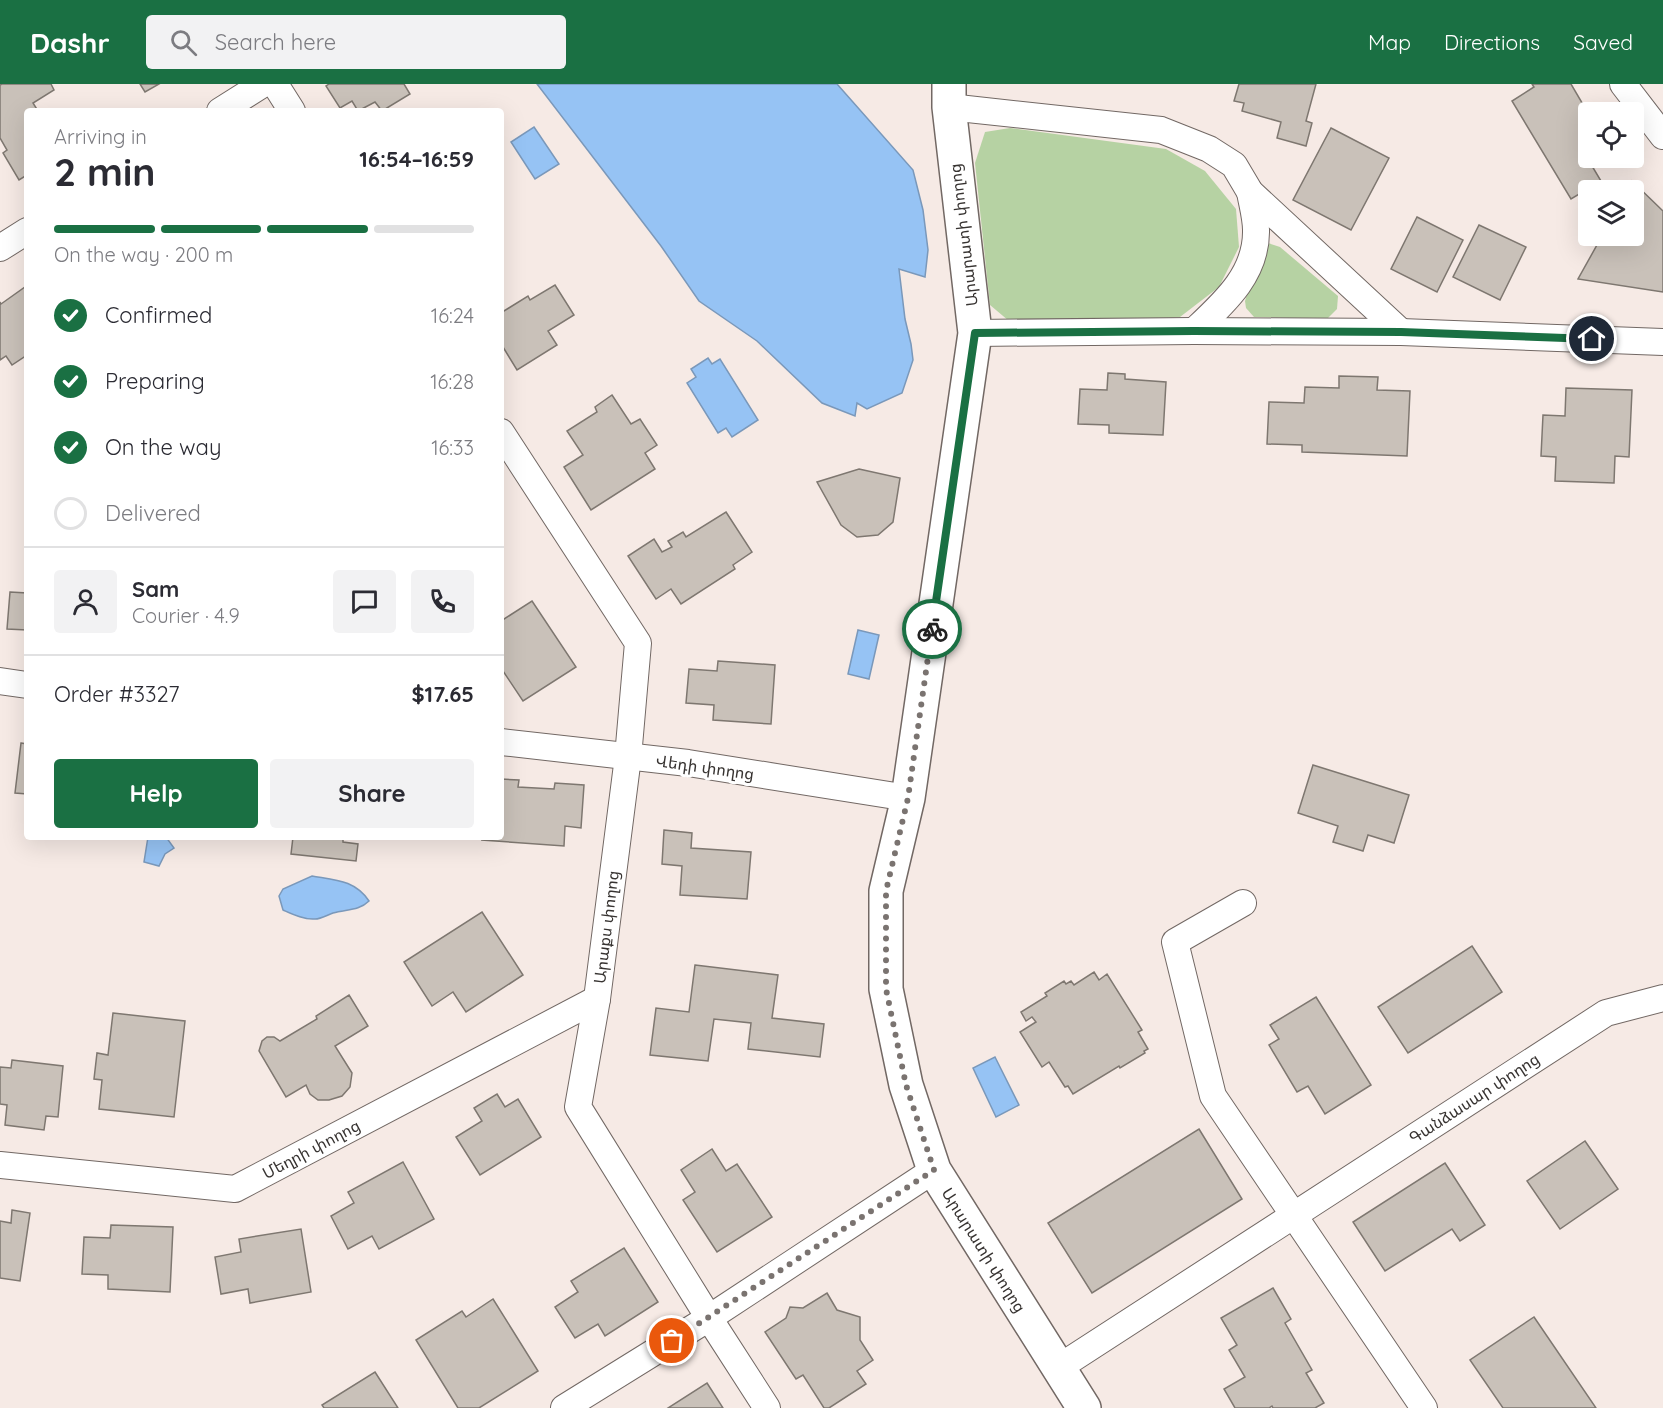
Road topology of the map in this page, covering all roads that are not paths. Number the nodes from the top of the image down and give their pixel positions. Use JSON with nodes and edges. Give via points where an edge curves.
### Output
{"nodes":[{"id":1,"x":263,"y":84,"type":"edge"},
{"id":2,"x":274,"y":84,"type":"edge"},
{"id":3,"x":1623,"y":84,"type":"edge"},
{"id":4,"x":949,"y":96,"type":"edge"},
{"id":5,"x":225,"y":108,"type":"edge"},
{"id":6,"x":290,"y":108,"type":"edge"},
{"id":7,"x":1663,"y":136,"type":"edge"},
{"id":8,"x":1250,"y":192,"type":"junction"},
{"id":9,"x":24,"y":233,"type":"edge"},
{"id":10,"x":0,"y":248,"type":"edge"},
{"id":11,"x":1194,"y":331,"type":"junction"},
{"id":12,"x":1401,"y":332,"type":"junction"},
{"id":13,"x":975,"y":333,"type":"junction"},
{"id":14,"x":1663,"y":342,"type":"edge"},
{"id":15,"x":504,"y":437,"type":"edge"},
{"id":16,"x":0,"y":681,"type":"edge"},
{"id":17,"x":24,"y":685,"type":"edge"},
{"id":18,"x":504,"y":742,"type":"edge"},
{"id":19,"x":628,"y":757,"type":"junction"},
{"id":20,"x":908,"y":798,"type":"junction"},
{"id":21,"x":1243,"y":903,"type":"dead end"},
{"id":22,"x":1663,"y":998,"type":"edge"},
{"id":23,"x":597,"y":999,"type":"junction"},
{"id":24,"x":0,"y":1165,"type":"edge"},
{"id":25,"x":934,"y":1170,"type":"junction"},
{"id":26,"x":1293,"y":1216,"type":"junction"},
{"id":27,"x":709,"y":1318,"type":"junction"},
{"id":28,"x":1058,"y":1368,"type":"junction"},
{"id":29,"x":564,"y":1408,"type":"edge"},
{"id":30,"x":767,"y":1408,"type":"edge"},
{"id":31,"x":1084,"y":1408,"type":"edge"},
{"id":32,"x":1424,"y":1408,"type":"edge"}],
"edges":[{"from":1,"to":5,"type":"street"},
{"from":2,"to":6,"type":"street"},
{"from":3,"to":7,"type":"street"},
{"from":4,"to":8,"type":"street","via":[[1161,130],[1209,149],[1234,165]]},
{"from":4,"to":13,"type":"street","name":"Արարատի փողոց"},
{"from":8,"to":11,"type":"street","via":[[1256,230],[1251,263],[1228,299]]},
{"from":8,"to":12,"type":"street"},
{"from":9,"to":10,"type":"street"},
{"from":11,"to":12,"type":"street"},
{"from":11,"to":13,"type":"street"},
{"from":12,"to":14,"type":"street"},
{"from":13,"to":20,"type":"street","name":"Արարատի փողոց"},
{"from":15,"to":19,"type":"street","name":"Արաքս փողոց","via":[[638,643]]},
{"from":16,"to":17,"type":"street"},
{"from":18,"to":19,"type":"street","name":"Վեդի փողոց"},
{"from":19,"to":20,"type":"street","name":"Վեդի փողոց"},
{"from":19,"to":23,"type":"street","name":"Արաքս փողոց"},
{"from":20,"to":25,"type":"street","name":"Արարատի փողոց","via":[[886,891],[886,989],[906,1085]]},
{"from":21,"to":26,"type":"street","via":[[1175,942],[1213,1096]]},
{"from":22,"to":26,"type":"street","name":"Գանձասար փողոց","via":[[1606,1012]]},
{"from":23,"to":24,"type":"street","name":"Մեղրի փողոց","via":[[235,1189]]},
{"from":23,"to":27,"type":"street","name":"Արաքս փողոց","via":[[578,1107]]},
{"from":25,"to":27,"type":"street"},
{"from":25,"to":28,"type":"street","name":"Արարատի փողոց"},
{"from":26,"to":28,"type":"street","name":"Գանձասար փողոց"},
{"from":26,"to":32,"type":"street"},
{"from":27,"to":29,"type":"street"},
{"from":27,"to":30,"type":"street","name":"Արաքս փողոց"},
{"from":28,"to":31,"type":"street","name":"Արարատի փողոց"}]}
